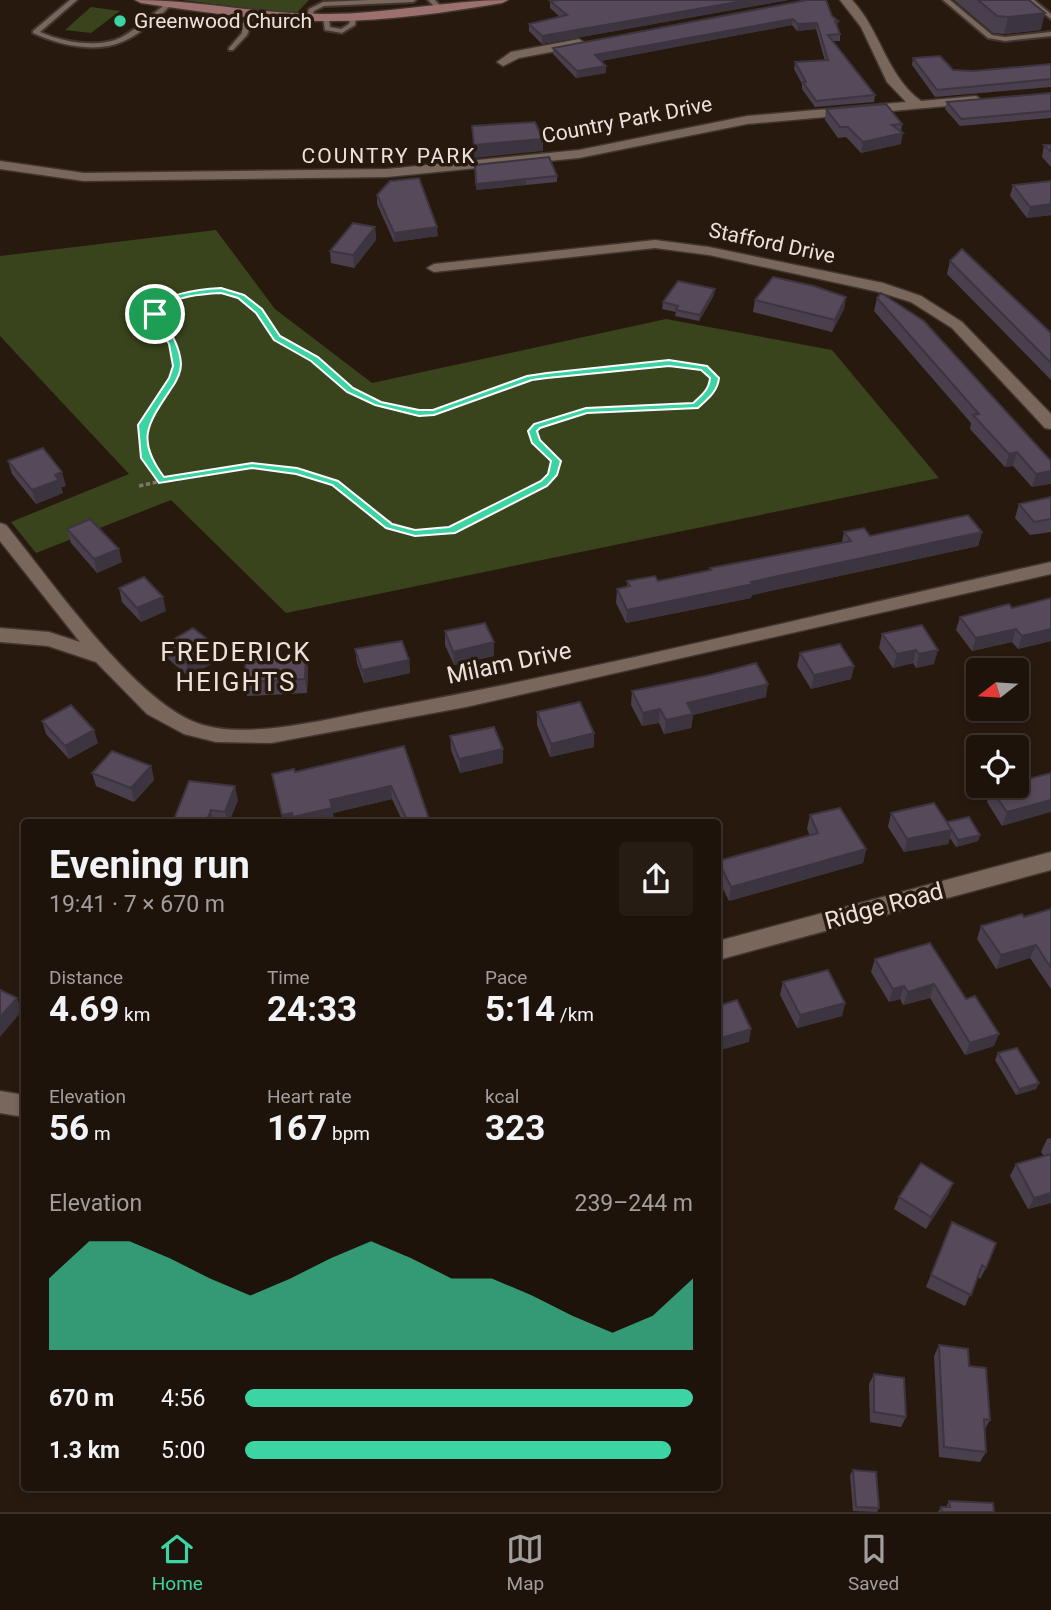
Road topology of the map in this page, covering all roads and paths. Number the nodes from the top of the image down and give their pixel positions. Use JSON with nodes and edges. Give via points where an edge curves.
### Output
{"nodes":[{"id":1,"x":74,"y":0,"type":"edge"},
{"id":2,"x":141,"y":0,"type":"edge"},
{"id":3,"x":413,"y":0,"type":"edge"},
{"id":4,"x":431,"y":0,"type":"edge"},
{"id":5,"x":502,"y":0,"type":"edge"},
{"id":6,"x":846,"y":0,"type":"edge"},
{"id":7,"x":946,"y":0,"type":"edge"},
{"id":8,"x":1030,"y":0,"type":"edge"},
{"id":9,"x":169,"y":4,"type":"junction"},
{"id":10,"x":441,"y":10,"type":"junction"},
{"id":11,"x":254,"y":14,"type":"junction"},
{"id":12,"x":1051,"y":17,"type":"edge"},
{"id":13,"x":309,"y":18,"type":"junction"},
{"id":14,"x":1051,"y":34,"type":"edge"},
{"id":15,"x":592,"y":41,"type":"edge"},
{"id":16,"x":231,"y":49,"type":"dead end"},
{"id":17,"x":503,"y":62,"type":"dead end"},
{"id":18,"x":985,"y":99,"type":"edge"},
{"id":19,"x":918,"y":105,"type":"junction"},
{"id":20,"x":0,"y":165,"type":"edge"},
{"id":21,"x":433,"y":268,"type":"dead end"},
{"id":22,"x":1051,"y":425,"type":"edge"},
{"id":23,"x":162,"y":481,"type":"junction"},
{"id":24,"x":139,"y":486,"type":"dead end"},
{"id":25,"x":0,"y":529,"type":"edge"},
{"id":26,"x":1051,"y":568,"type":"edge"},
{"id":27,"x":0,"y":635,"type":"edge"},
{"id":28,"x":103,"y":657,"type":"junction"},
{"id":29,"x":1051,"y":860,"type":"edge"},
{"id":30,"x":721,"y":950,"type":"edge"},
{"id":31,"x":0,"y":1102,"type":"edge"},
{"id":32,"x":21,"y":1106,"type":"edge"}],
"edges":[{"from":1,"to":9,"type":"lane","via":[[35,32],[96,44],[122,40]]},
{"from":2,"to":9,"type":"main road"},
{"from":3,"to":13,"type":"lane","via":[[323,4],[311,10]]},
{"from":4,"to":10,"type":"lane"},
{"from":5,"to":10,"type":"main road"},
{"from":6,"to":19,"type":"street","via":[[871,32],[892,84]]},
{"from":7,"to":14,"type":"lane","via":[[990,37]]},
{"from":8,"to":12,"type":"lane"},
{"from":9,"to":11,"type":"main road"},
{"from":10,"to":13,"type":"main road"},
{"from":11,"to":13,"type":"main road"},
{"from":11,"to":16,"type":"lane"},
{"from":15,"to":17,"type":"street","via":[[515,55]]},
{"from":18,"to":19,"type":"street","name":"Country Park Drive"},
{"from":19,"to":20,"type":"street","name":"Country Park Drive","via":[[747,120],[579,154],[387,173],[84,177]]},
{"from":21,"to":22,"type":"street","name":"Stafford Drive","via":[[663,244],[883,288],[916,299],[957,325]]},
{"from":23,"to":23,"type":"path","via":[[146,458],[143,425],[177,366],[173,344],[156,308],[201,292],[221,291],[251,302],[277,338],[314,359],[350,390],[406,411],[434,412],[547,375],[669,363],[704,368],[714,378],[713,388],[695,406],[586,411],[537,426],[533,431],[536,441],[556,461],[544,484],[437,533],[402,531],[335,483],[273,467],[236,467]]},
{"from":23,"to":24,"type":"path"},
{"from":25,"to":28,"type":"street"},
{"from":26,"to":28,"type":"street","name":"Milam Drive","via":[[466,700],[271,736],[216,735],[173,721],[154,709]]},
{"from":27,"to":28,"type":"street","name":"Milam Drive","via":[[50,639]]},
{"from":29,"to":30,"type":"street","name":"Ridge Road"},
{"from":31,"to":32,"type":"street"}]}
